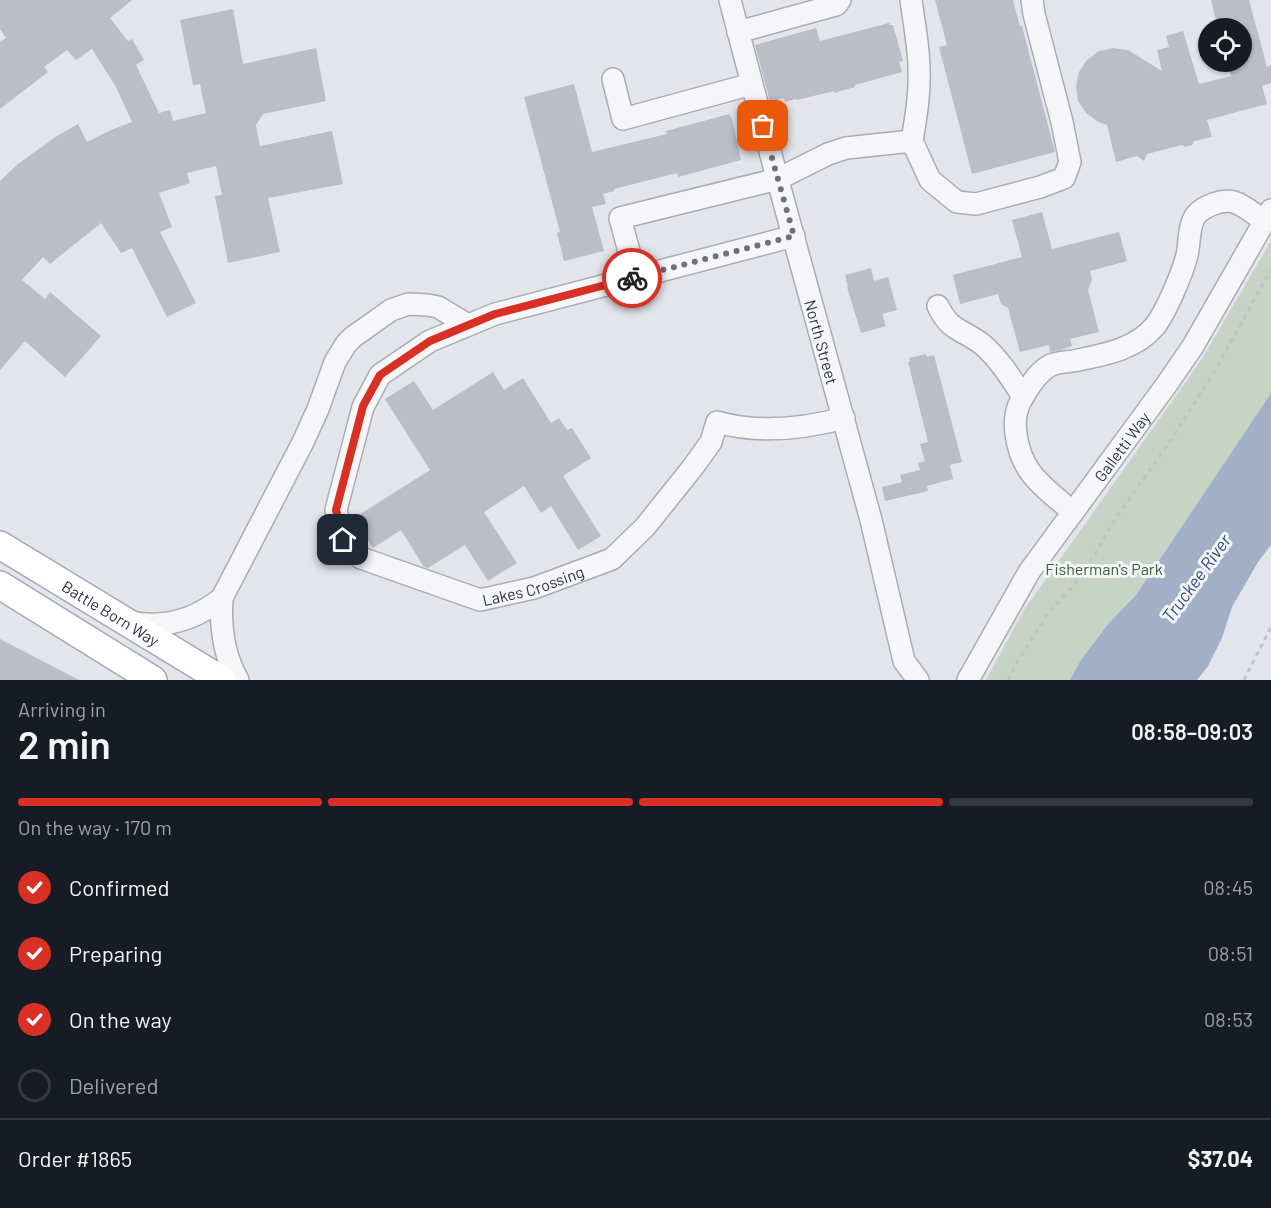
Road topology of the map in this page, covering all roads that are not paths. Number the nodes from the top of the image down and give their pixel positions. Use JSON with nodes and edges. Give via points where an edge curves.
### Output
{"nodes":[{"id":1,"x":730,"y":0,"type":"edge"},
{"id":2,"x":840,"y":0,"type":"edge"},
{"id":3,"x":911,"y":0,"type":"edge"},
{"id":4,"x":1032,"y":0,"type":"edge"},
{"id":5,"x":792,"y":8,"type":"edge"},
{"id":6,"x":738,"y":32,"type":"junction"},
{"id":7,"x":613,"y":79,"type":"dead end"},
{"id":8,"x":752,"y":84,"type":"junction"},
{"id":9,"x":912,"y":141,"type":"junction"},
{"id":10,"x":778,"y":179,"type":"junction"},
{"id":11,"x":1268,"y":215,"type":"edge"},
{"id":12,"x":794,"y":236,"type":"junction"},
{"id":13,"x":636,"y":277,"type":"junction"},
{"id":14,"x":938,"y":306,"type":"dead end"},
{"id":15,"x":468,"y":326,"type":"junction"},
{"id":16,"x":1023,"y":397,"type":"junction"},
{"id":17,"x":844,"y":418,"type":"junction"},
{"id":18,"x":1073,"y":512,"type":"junction"},
{"id":19,"x":0,"y":545,"type":"edge"},
{"id":20,"x":0,"y":585,"type":"edge"},
{"id":21,"x":222,"y":598,"type":"junction"},
{"id":22,"x":127,"y":622,"type":"junction"},
{"id":23,"x":153,"y":680,"type":"edge"},
{"id":24,"x":222,"y":680,"type":"edge"},
{"id":25,"x":238,"y":680,"type":"edge"},
{"id":26,"x":918,"y":680,"type":"edge"},
{"id":27,"x":968,"y":680,"type":"edge"}],
"edges":[{"from":1,"to":6,"type":"street","name":"North Street"},
{"from":2,"to":5,"type":"street","via":[[836,5]]},
{"from":3,"to":9,"type":"street","via":[[919,73]]},
{"from":4,"to":9,"type":"street","via":[[1070,162],[1064,178],[976,204],[957,202],[930,180]]},
{"from":5,"to":6,"type":"street"},
{"from":6,"to":8,"type":"street","name":"North Street"},
{"from":7,"to":8,"type":"street","via":[[623,119]]},
{"from":8,"to":10,"type":"street","name":"North Street"},
{"from":9,"to":10,"type":"street","via":[[846,148]]},
{"from":10,"to":12,"type":"street","name":"North Street"},
{"from":10,"to":13,"type":"street","via":[[620,218]]},
{"from":11,"to":16,"type":"street","via":[[1235,202],[1208,206],[1196,216],[1170,300],[1156,326],[1112,354],[1052,365],[1041,372]]},
{"from":11,"to":18,"type":"street","name":"Galletti Way","via":[[1193,346]]},
{"from":12,"to":13,"type":"street","name":"Lakes Crossing"},
{"from":12,"to":17,"type":"street","name":"North Street"},
{"from":13,"to":15,"type":"street","name":"Lakes Crossing","via":[[495,314]]},
{"from":14,"to":16,"type":"street","via":[[944,319],[982,345],[1006,369]]},
{"from":15,"to":17,"type":"street","name":"Lakes Crossing","via":[[430,341],[380,375],[363,406],[336,510],[343,540],[361,558],[480,600],[534,588],[612,559],[645,527],[693,467],[711,442],[717,422],[782,429]]},
{"from":15,"to":21,"type":"street","via":[[438,307],[408,304],[391,310],[346,344],[303,442]]},
{"from":16,"to":18,"type":"street","via":[[1015,424],[1024,464],[1039,484]]},
{"from":17,"to":26,"type":"street","name":"North Street","via":[[904,661]]},
{"from":18,"to":27,"type":"street","name":"Galletti Way","via":[[1029,572]]},
{"from":19,"to":22,"type":"main road","name":"Battle Born Way"},
{"from":20,"to":23,"type":"main road"},
{"from":21,"to":22,"type":"street","via":[[181,621],[154,625]]},
{"from":21,"to":25,"type":"street","via":[[223,641]]},
{"from":22,"to":24,"type":"main road","name":"Battle Born Way"}]}
